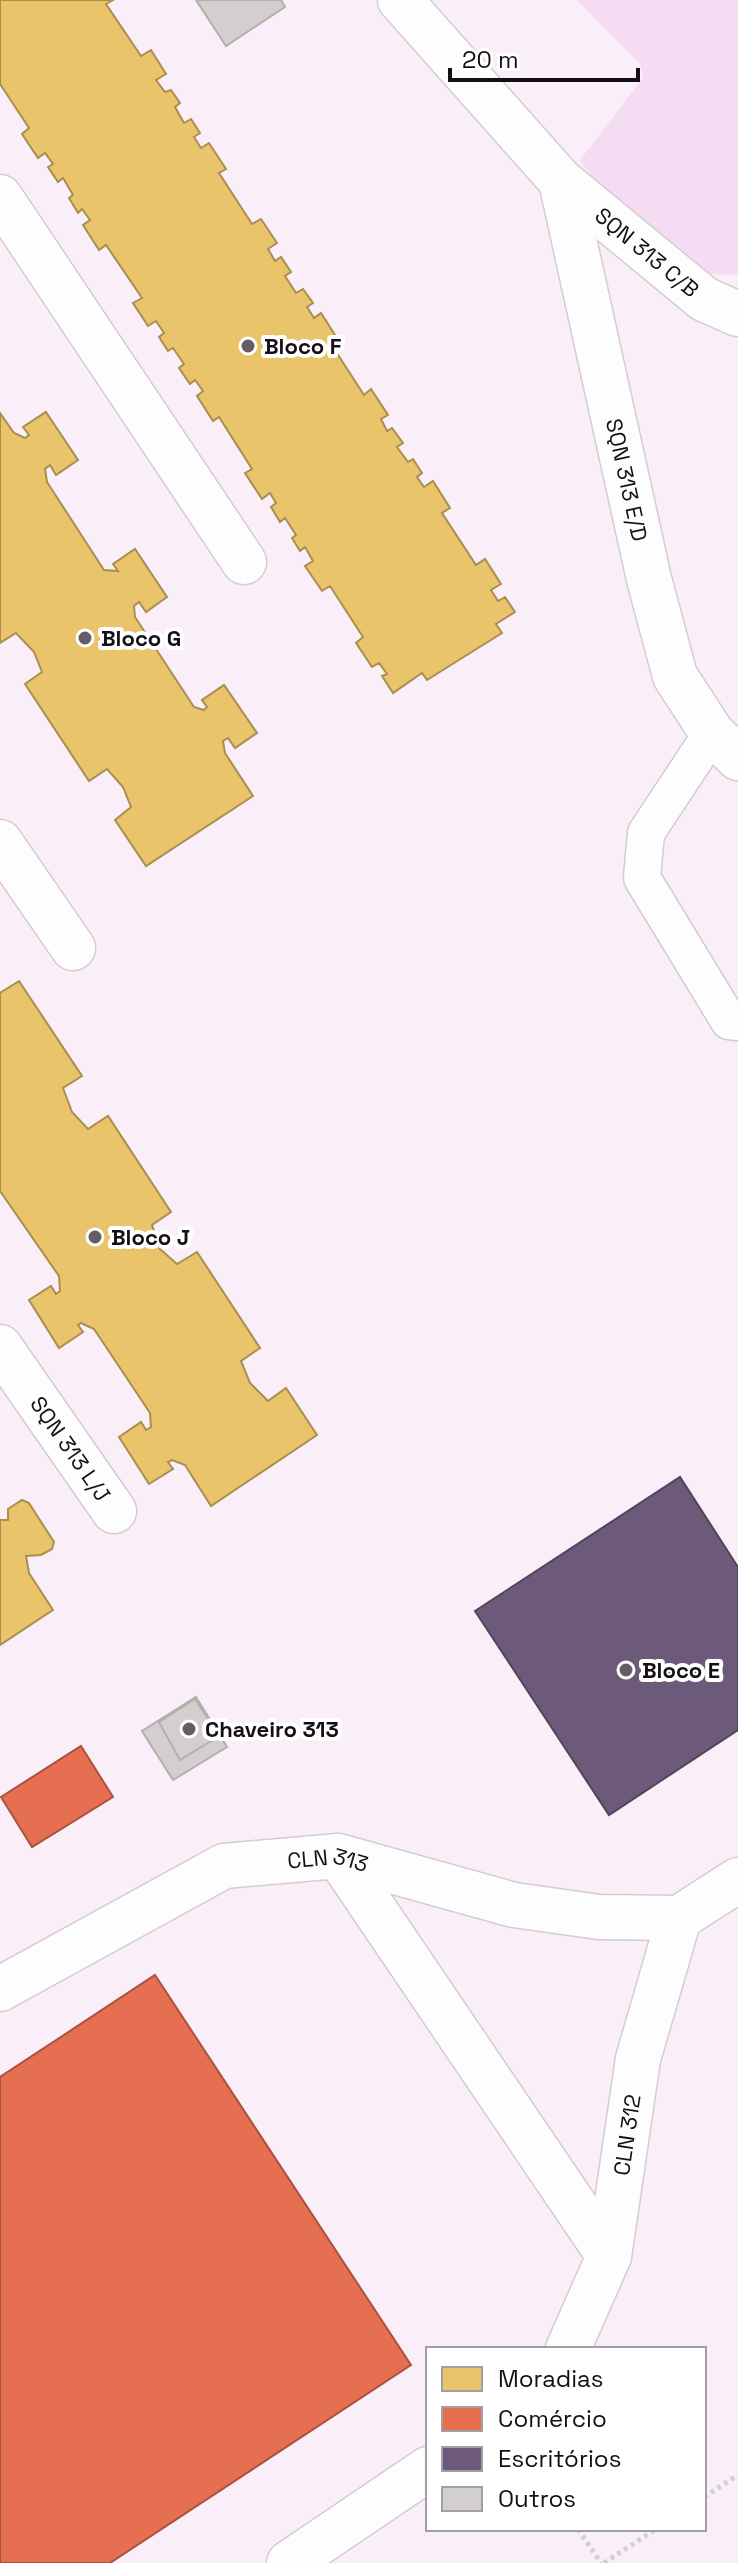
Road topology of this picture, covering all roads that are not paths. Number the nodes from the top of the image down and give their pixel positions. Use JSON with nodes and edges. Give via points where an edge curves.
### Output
{"nodes":[{"id":1,"x":400,"y":0,"type":"edge"},
{"id":2,"x":561,"y":181,"type":"junction"},
{"id":3,"x":0,"y":197,"type":"edge"},
{"id":4,"x":738,"y":314,"type":"edge"},
{"id":5,"x":244,"y":562,"type":"dead end"},
{"id":6,"x":725,"y":746,"type":"edge"},
{"id":7,"x":0,"y":842,"type":"edge"},
{"id":8,"x":73,"y":948,"type":"dead end"},
{"id":9,"x":738,"y":1022,"type":"edge"},
{"id":10,"x":0,"y":1347,"type":"edge"},
{"id":11,"x":114,"y":1511,"type":"dead end"},
{"id":12,"x":338,"y":1856,"type":"junction"},
{"id":13,"x":738,"y":1880,"type":"edge"},
{"id":14,"x":679,"y":1918,"type":"junction"},
{"id":15,"x":0,"y":1989,"type":"edge"},
{"id":16,"x":609,"y":2256,"type":"junction"},
{"id":17,"x":569,"y":2347,"type":"edge"},
{"id":18,"x":426,"y":2470,"type":"edge"},
{"id":19,"x":289,"y":2563,"type":"edge"}],
"edges":[{"from":1,"to":2,"type":"street","name":"SQN 313 C/B"},
{"from":2,"to":4,"type":"street","name":"SQN 313 C/B","via":[[704,299]]},
{"from":2,"to":6,"type":"street","name":"SQN 313 E/D","via":[[675,676]]},
{"from":3,"to":5,"type":"street"},
{"from":6,"to":9,"type":"lane","via":[[646,833],[642,878],[729,1021]]},
{"from":7,"to":8,"type":"street"},
{"from":10,"to":11,"type":"street","name":"SQN 313 L/J"},
{"from":12,"to":14,"type":"street","name":"CLN 313","via":[[514,1905],[599,1917]]},
{"from":12,"to":15,"type":"street","name":"CLN 313","via":[[224,1866]]},
{"from":12,"to":16,"type":"street"},
{"from":13,"to":14,"type":"street"},
{"from":14,"to":16,"type":"street","name":"CLN 312","via":[[638,2059]]},
{"from":16,"to":17,"type":"street","name":"CLN 312"},
{"from":18,"to":19,"type":"street"}]}
